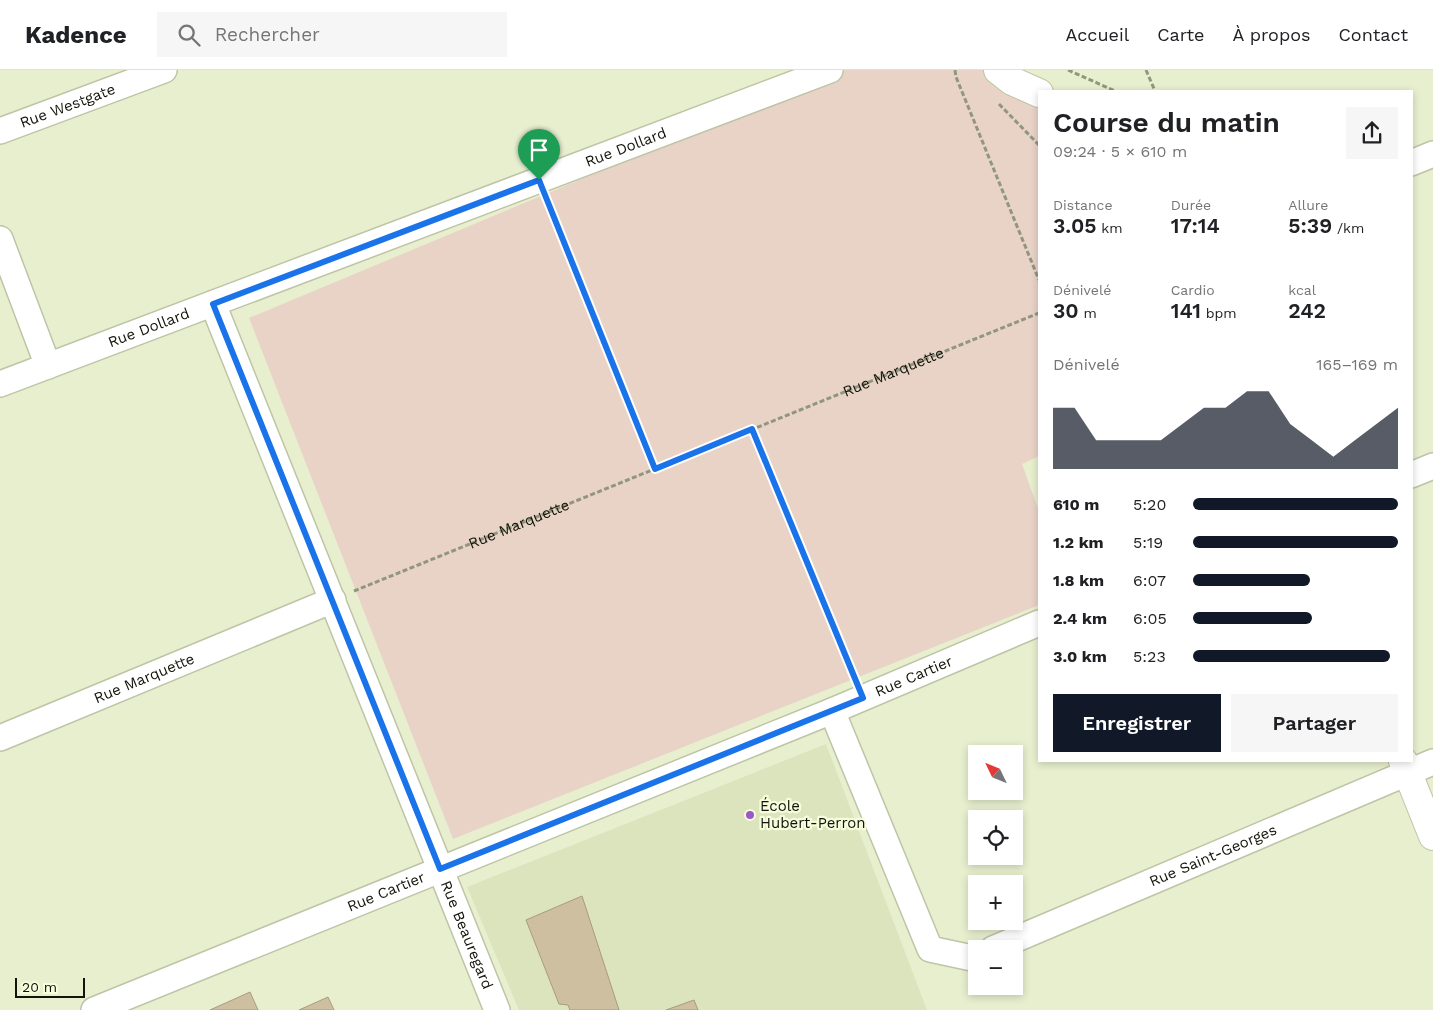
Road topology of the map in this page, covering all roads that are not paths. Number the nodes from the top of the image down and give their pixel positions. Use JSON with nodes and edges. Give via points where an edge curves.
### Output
{"nodes":[{"id":1,"x":164,"y":70,"type":"edge"},
{"id":2,"x":830,"y":70,"type":"edge"},
{"id":3,"x":998,"y":70,"type":"edge"},
{"id":4,"x":1038,"y":93,"type":"edge"},
{"id":5,"x":0,"y":131,"type":"edge"},
{"id":6,"x":1433,"y":154,"type":"edge"},
{"id":7,"x":1413,"y":162,"type":"edge"},
{"id":8,"x":0,"y":239,"type":"edge"},
{"id":9,"x":213,"y":304,"type":"junction"},
{"id":10,"x":48,"y":366,"type":"junction"},
{"id":11,"x":0,"y":384,"type":"edge"},
{"id":12,"x":1433,"y":466,"type":"edge"},
{"id":13,"x":1413,"y":474,"type":"edge"},
{"id":14,"x":333,"y":600,"type":"junction"},
{"id":15,"x":1038,"y":623,"type":"edge"},
{"id":16,"x":832,"y":711,"type":"junction"},
{"id":17,"x":0,"y":738,"type":"edge"},
{"id":18,"x":1433,"y":762,"type":"edge"},
{"id":19,"x":1405,"y":767,"type":"edge"},
{"id":20,"x":1433,"y":836,"type":"edge"},
{"id":21,"x":440,"y":869,"type":"junction"},
{"id":22,"x":1013,"y":940,"type":"edge"},
{"id":23,"x":968,"y":957,"type":"edge"},
{"id":24,"x":94,"y":1010,"type":"edge"},
{"id":25,"x":497,"y":1010,"type":"edge"}],
"edges":[{"from":1,"to":5,"type":"street","name":"Rue Westgate"},
{"from":2,"to":9,"type":"street","name":"Rue Dollard"},
{"from":3,"to":4,"type":"street","via":[[1012,81]]},
{"from":6,"to":7,"type":"street"},
{"from":8,"to":10,"type":"street"},
{"from":9,"to":10,"type":"street","name":"Rue Dollard"},
{"from":9,"to":14,"type":"street","name":"Rue Beauregard"},
{"from":10,"to":11,"type":"street","name":"Rue Dollard"},
{"from":12,"to":13,"type":"street"},
{"from":14,"to":17,"type":"street","name":"Rue Marquette"},
{"from":14,"to":21,"type":"street","name":"Rue Beauregard"},
{"from":15,"to":16,"type":"street","name":"Rue Cartier"},
{"from":16,"to":21,"type":"street","name":"Rue Cartier"},
{"from":16,"to":23,"type":"street","via":[[930,949]]},
{"from":18,"to":19,"type":"street","name":"Rue Saint-Georges"},
{"from":19,"to":20,"type":"street"},
{"from":19,"to":22,"type":"street","name":"Rue Saint-Georges"},
{"from":21,"to":24,"type":"street","name":"Rue Cartier"},
{"from":21,"to":25,"type":"street","name":"Rue Beauregard"}]}
